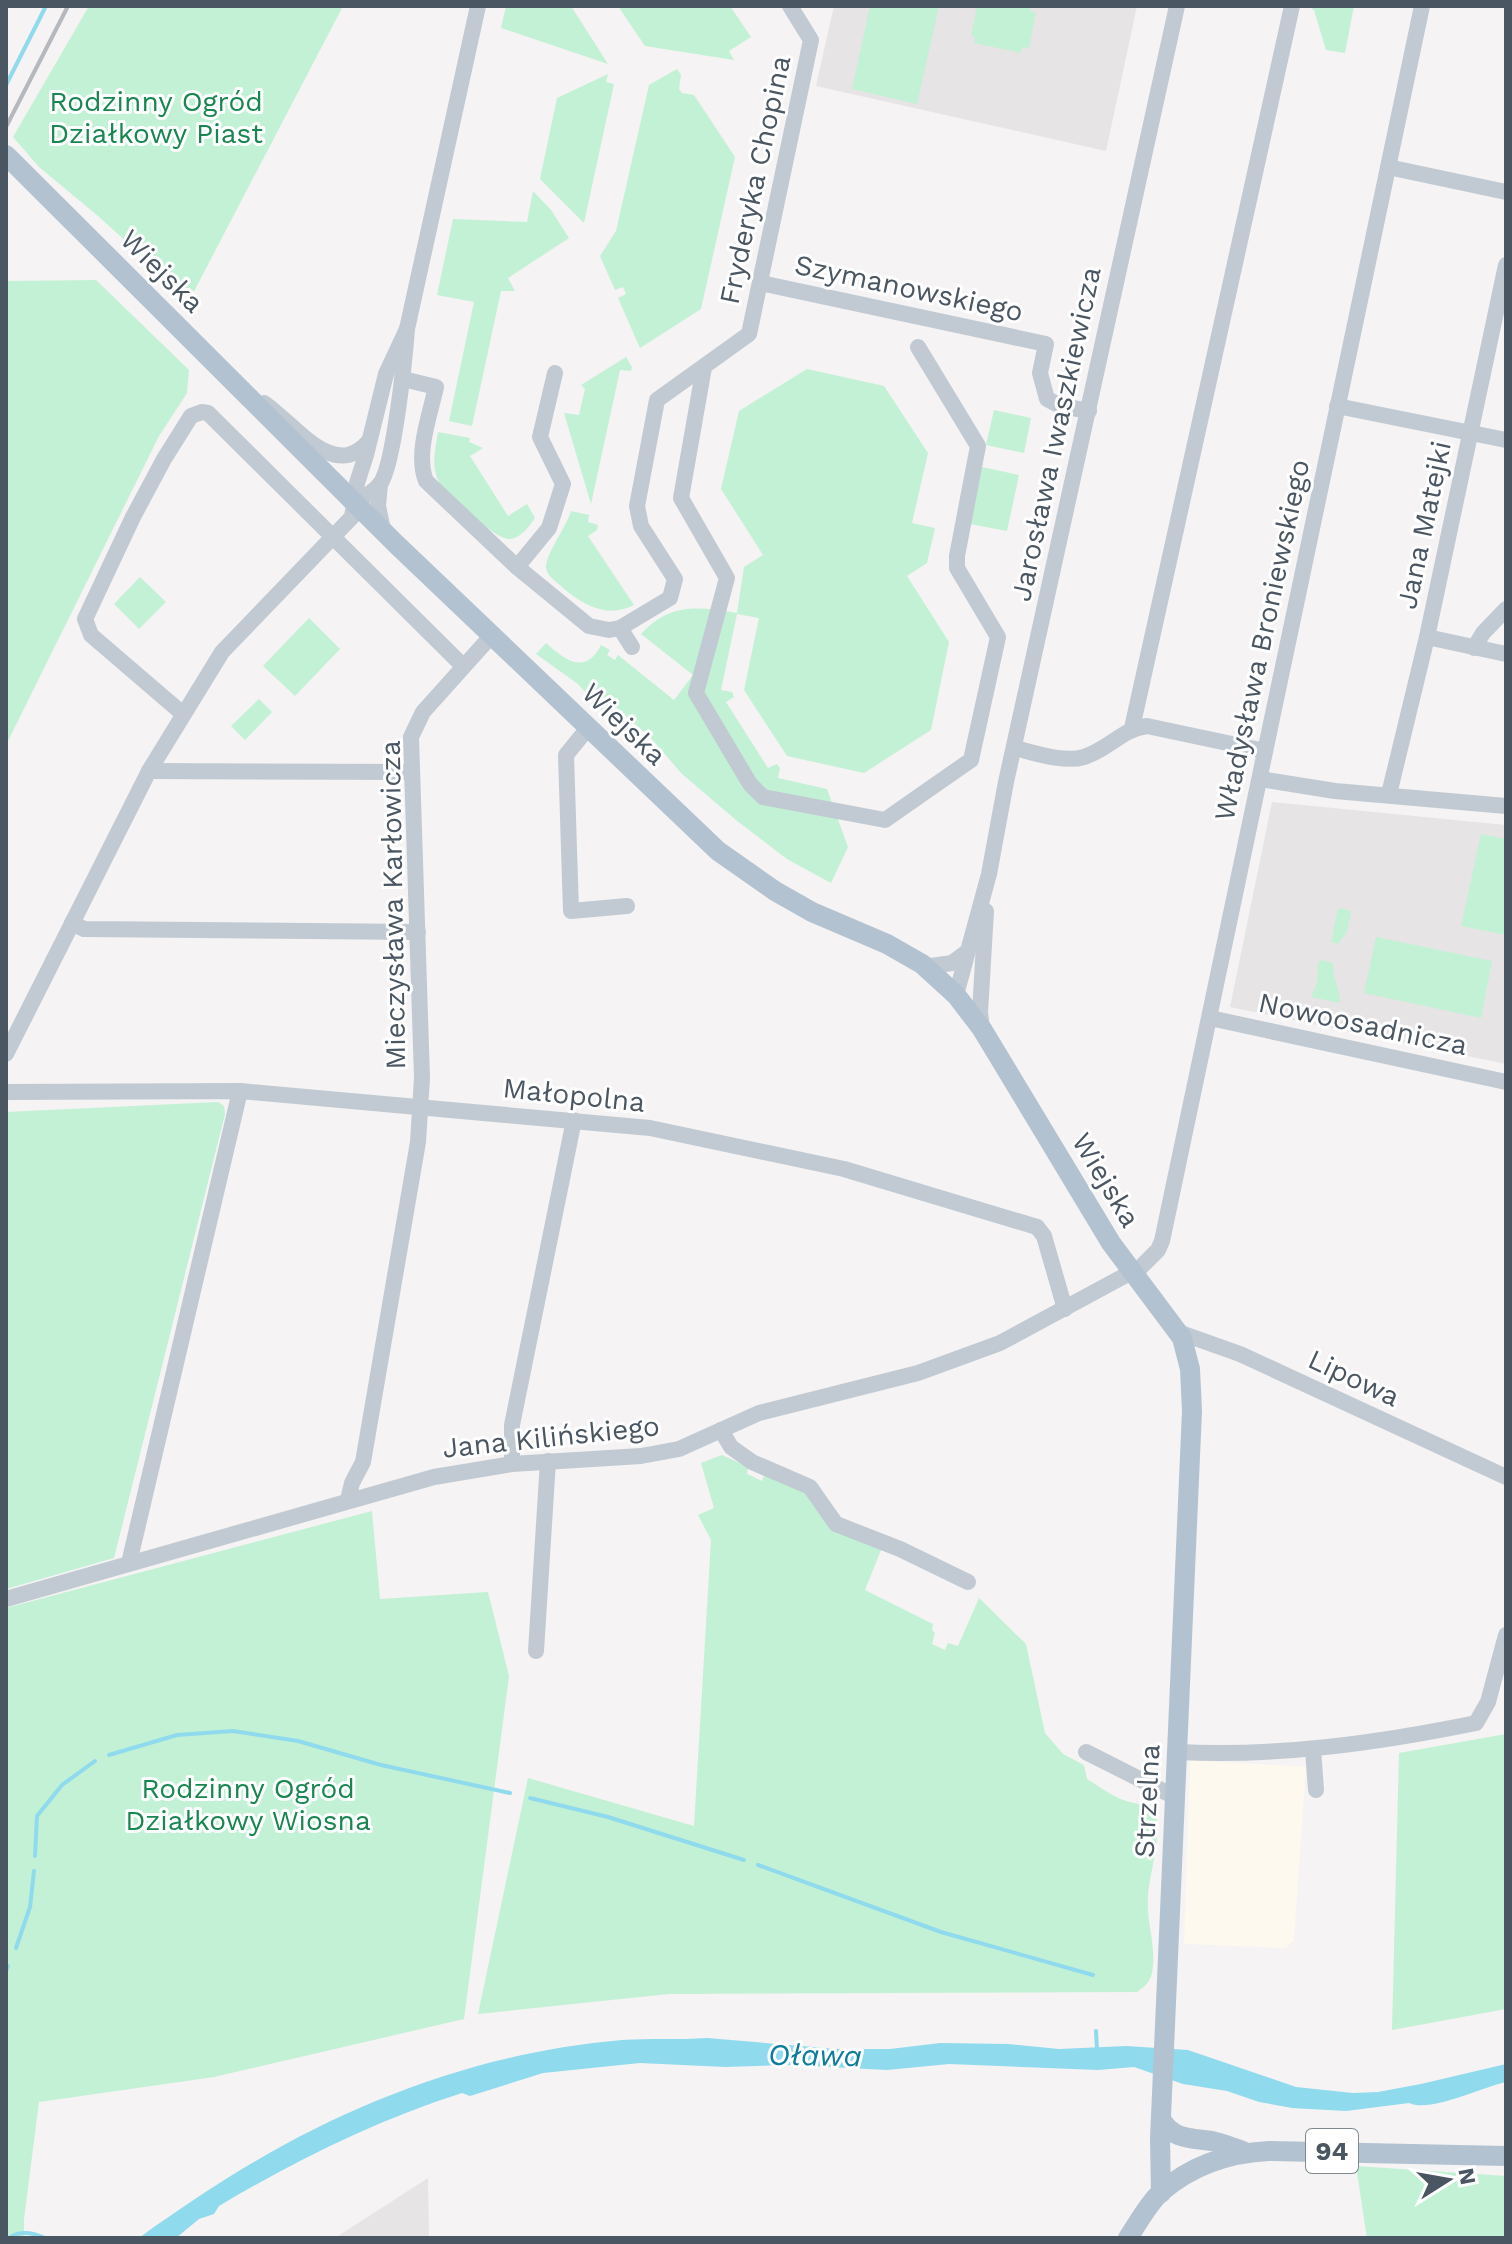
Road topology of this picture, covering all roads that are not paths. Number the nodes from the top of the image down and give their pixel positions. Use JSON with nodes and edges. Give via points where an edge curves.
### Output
{"nodes":[{"id":1,"x":478,"y":6,"type":"edge"},
{"id":2,"x":790,"y":6,"type":"edge"},
{"id":3,"x":1177,"y":6,"type":"edge"},
{"id":4,"x":1292,"y":6,"type":"edge"},
{"id":5,"x":1422,"y":6,"type":"edge"},
{"id":6,"x":6,"y":155,"type":"edge"},
{"id":7,"x":1388,"y":167,"type":"junction"},
{"id":8,"x":1506,"y":192,"type":"edge"},
{"id":9,"x":1506,"y":265,"type":"edge"},
{"id":10,"x":761,"y":283,"type":"junction"},
{"id":11,"x":407,"y":329,"type":"junction"},
{"id":12,"x":918,"y":347,"type":"dead end"},
{"id":13,"x":704,"y":367,"type":"junction"},
{"id":14,"x":555,"y":373,"type":"dead end"},
{"id":15,"x":403,"y":379,"type":"junction"},
{"id":16,"x":241,"y":387,"type":"junction"},
{"id":17,"x":1337,"y":406,"type":"junction"},
{"id":18,"x":1089,"y":411,"type":"junction"},
{"id":19,"x":1470,"y":433,"type":"junction"},
{"id":20,"x":370,"y":440,"type":"junction"},
{"id":21,"x":1506,"y":440,"type":"edge"},
{"id":22,"x":380,"y":484,"type":"junction"},
{"id":23,"x":355,"y":502,"type":"junction"},
{"id":24,"x":383,"y":530,"type":"junction"},
{"id":25,"x":334,"y":539,"type":"junction"},
{"id":26,"x":517,"y":567,"type":"junction"},
{"id":27,"x":1506,"y":609,"type":"edge"},
{"id":28,"x":620,"y":628,"type":"junction"},
{"id":29,"x":493,"y":634,"type":"junction"},
{"id":30,"x":1427,"y":637,"type":"junction"},
{"id":31,"x":632,"y":647,"type":"dead end"},
{"id":32,"x":1474,"y":648,"type":"junction"},
{"id":33,"x":1506,"y":654,"type":"edge"},
{"id":34,"x":463,"y":666,"type":"junction"},
{"id":35,"x":183,"y":714,"type":"junction"},
{"id":36,"x":588,"y":728,"type":"junction"},
{"id":37,"x":1132,"y":728,"type":"junction"},
{"id":38,"x":1015,"y":748,"type":"junction"},
{"id":39,"x":1265,"y":751,"type":"junction"},
{"id":40,"x":149,"y":771,"type":"junction"},
{"id":41,"x":411,"y":772,"type":"junction"},
{"id":42,"x":1260,"y":779,"type":"junction"},
{"id":43,"x":1389,"y":794,"type":"junction"},
{"id":44,"x":1506,"y":806,"type":"edge"},
{"id":45,"x":989,"y":874,"type":"junction"},
{"id":46,"x":627,"y":906,"type":"dead end"},
{"id":47,"x":72,"y":923,"type":"junction"},
{"id":48,"x":418,"y":932,"type":"junction"},
{"id":49,"x":967,"y":952,"type":"junction"},
{"id":50,"x":924,"y":967,"type":"junction"},
{"id":51,"x":981,"y":975,"type":"junction"},
{"id":52,"x":956,"y":996,"type":"junction"},
{"id":53,"x":1210,"y":1018,"type":"junction"},
{"id":54,"x":982,"y":1029,"type":"junction"},
{"id":55,"x":6,"y":1054,"type":"edge"},
{"id":56,"x":1506,"y":1082,"type":"edge"},
{"id":57,"x":240,"y":1091,"type":"junction"},
{"id":58,"x":6,"y":1092,"type":"edge"},
{"id":59,"x":421,"y":1108,"type":"junction"},
{"id":60,"x":574,"y":1120,"type":"junction"},
{"id":61,"x":1131,"y":1272,"type":"junction"},
{"id":62,"x":1065,"y":1309,"type":"junction"},
{"id":63,"x":1178,"y":1332,"type":"junction"},
{"id":64,"x":721,"y":1430,"type":"junction"},
{"id":65,"x":548,"y":1461,"type":"junction"},
{"id":66,"x":512,"y":1464,"type":"junction"},
{"id":67,"x":361,"y":1468,"type":"junction"},
{"id":68,"x":1506,"y":1477,"type":"edge"},
{"id":69,"x":368,"y":1494,"type":"junction"},
{"id":70,"x":348,"y":1500,"type":"junction"},
{"id":71,"x":129,"y":1563,"type":"junction"},
{"id":72,"x":968,"y":1582,"type":"dead end"},
{"id":73,"x":6,"y":1599,"type":"edge"},
{"id":74,"x":1506,"y":1635,"type":"edge"},
{"id":75,"x":536,"y":1651,"type":"dead end"},
{"id":76,"x":1318,"y":1749,"type":"junction"},
{"id":77,"x":1086,"y":1752,"type":"dead end"},
{"id":78,"x":1178,"y":1752,"type":"junction"},
{"id":79,"x":1316,"y":1790,"type":"dead end"},
{"id":80,"x":1175,"y":1797,"type":"junction"},
{"id":81,"x":1162,"y":2117,"type":"junction"},
{"id":82,"x":1247,"y":2152,"type":"junction"},
{"id":83,"x":1506,"y":2156,"type":"edge"},
{"id":84,"x":1161,"y":2193,"type":"junction"},
{"id":85,"x":1128,"y":2238,"type":"edge"}],
"edges":[{"from":1,"to":11,"type":"street"},
{"from":2,"to":10,"type":"street","name":"Fryderyka Chopina","via":[[811,40]]},
{"from":3,"to":18,"type":"street","name":"Jarosława Iwaszkiewicza"},
{"from":4,"to":37,"type":"street"},
{"from":5,"to":7,"type":"street","name":"Władysława Broniewskiego"},
{"from":6,"to":16,"type":"main road","name":"Wiejska"},
{"from":7,"to":8,"type":"street"},
{"from":7,"to":17,"type":"street","name":"Władysława Broniewskiego"},
{"from":9,"to":19,"type":"street","name":"Jana Matejki"},
{"from":10,"to":13,"type":"street","name":"Fryderyka Chopina","via":[[749,334]]},
{"from":10,"to":18,"type":"street","name":"Szymanowskiego","via":[[1046,344],[1040,373],[1047,399]]},
{"from":11,"to":15,"type":"street"},
{"from":11,"to":20,"type":"street","via":[[386,374]]},
{"from":12,"to":13,"type":"street","via":[[978,446],[957,568],[998,637],[971,760],[885,820],[763,797],[696,693],[727,578],[681,498]]},
{"from":13,"to":28,"type":"street","name":"Fryderyka Chopina","via":[[657,400],[637,506],[641,526],[675,579],[670,598]]},
{"from":14,"to":26,"type":"street","via":[[540,437],[563,484],[549,528]]},
{"from":15,"to":22,"type":"street"},
{"from":15,"to":26,"type":"street","via":[[436,387],[422,456],[426,481]]},
{"from":16,"to":20,"type":"street","via":[[325,453],[340,458],[354,454]]},
{"from":16,"to":23,"type":"main road","name":"Wiejska"},
{"from":17,"to":19,"type":"street"},
{"from":17,"to":39,"type":"street","name":"Władysława Broniewskiego"},
{"from":18,"to":38,"type":"street","name":"Jarosława Iwaszkiewicza"},
{"from":19,"to":21,"type":"street"},
{"from":19,"to":30,"type":"street","name":"Jana Matejki"},
{"from":20,"to":23,"type":"street"},
{"from":22,"to":23,"type":"street"},
{"from":22,"to":24,"type":"street"},
{"from":23,"to":24,"type":"main road","name":"Wiejska"},
{"from":23,"to":25,"type":"street","via":[[352,517]]},
{"from":24,"to":29,"type":"main road","name":"Wiejska"},
{"from":25,"to":34,"type":"street"},
{"from":25,"to":35,"type":"street","via":[[222,652]]},
{"from":25,"to":35,"type":"street","via":[[208,413],[191,416],[133,517],[85,619],[91,635]]},
{"from":26,"to":28,"type":"street","via":[[589,626]]},
{"from":27,"to":32,"type":"street"},
{"from":28,"to":31,"type":"street"},
{"from":29,"to":34,"type":"street","name":"Mieczysława Karłowicza"},
{"from":29,"to":36,"type":"main road","name":"Wiejska"},
{"from":30,"to":32,"type":"street"},
{"from":30,"to":43,"type":"street","name":"Jana Matejki"},
{"from":32,"to":33,"type":"street"},
{"from":34,"to":41,"type":"street","name":"Mieczysława Karłowicza","via":[[418,719],[411,737]]},
{"from":35,"to":40,"type":"street"},
{"from":36,"to":46,"type":"street","via":[[566,755],[571,911]]},
{"from":36,"to":50,"type":"main road","name":"Wiejska","via":[[709,843],[760,883]]},
{"from":37,"to":38,"type":"street","via":[[1081,758]]},
{"from":37,"to":39,"type":"street","via":[[1162,728]]},
{"from":38,"to":45,"type":"street","name":"Jarosława Iwaszkiewicza"},
{"from":39,"to":42,"type":"street","name":"Władysława Broniewskiego"},
{"from":40,"to":41,"type":"street"},
{"from":40,"to":47,"type":"street"},
{"from":41,"to":48,"type":"street","name":"Mieczysława Karłowicza"},
{"from":42,"to":43,"type":"street"},
{"from":42,"to":53,"type":"street","name":"Władysława Broniewskiego"},
{"from":43,"to":44,"type":"street"},
{"from":45,"to":49,"type":"street","name":"Jarosława Iwaszkiewicza"},
{"from":45,"to":51,"type":"street","name":"Jarosława Iwaszkiewicza"},
{"from":47,"to":48,"type":"street","via":[[84,929]]},
{"from":47,"to":55,"type":"street"},
{"from":48,"to":59,"type":"street","name":"Mieczysława Karłowicza"},
{"from":49,"to":50,"type":"street","via":[[952,963]]},
{"from":49,"to":52,"type":"street","name":"Jarosława Iwaszkiewicza"},
{"from":50,"to":52,"type":"main road","name":"Wiejska"},
{"from":51,"to":52,"type":"street","via":[[971,992]]},
{"from":51,"to":54,"type":"street","name":"Jarosława Iwaszkiewicza"},
{"from":52,"to":54,"type":"main road","name":"Wiejska"},
{"from":53,"to":56,"type":"street","name":"Nowoosadnicza"},
{"from":53,"to":61,"type":"street","name":"Władysława Broniewskiego","via":[[1162,1241],[1150,1259]]},
{"from":54,"to":61,"type":"main road","name":"Wiejska"},
{"from":57,"to":58,"type":"street","name":"Małopolna"},
{"from":57,"to":59,"type":"street","name":"Małopolna"},
{"from":57,"to":71,"type":"street"},
{"from":59,"to":60,"type":"street","name":"Małopolna"},
{"from":59,"to":67,"type":"street","name":"Mieczysława Karłowicza"},
{"from":60,"to":62,"type":"street","name":"Małopolna","via":[[650,1128],[844,1169],[1037,1227]]},
{"from":60,"to":66,"type":"street","via":[[512,1425]]},
{"from":61,"to":62,"type":"street","name":"Jana Kilińskiego"},
{"from":61,"to":63,"type":"main road","name":"Wiejska"},
{"from":62,"to":64,"type":"street","name":"Jana Kilińskiego","via":[[959,1359],[759,1413]]},
{"from":63,"to":68,"type":"street","name":"Lipowa","via":[[1245,1356]]},
{"from":63,"to":78,"type":"main road","name":"Strzelna","via":[[1187,1352],[1192,1411]]},
{"from":64,"to":65,"type":"street","name":"Jana Kilińskiego","via":[[665,1453]]},
{"from":64,"to":72,"type":"street","via":[[731,1447],[752,1462],[810,1487],[836,1524]]},
{"from":65,"to":66,"type":"street","name":"Jana Kilińskiego"},
{"from":65,"to":75,"type":"street"},
{"from":66,"to":69,"type":"street","name":"Jana Kilińskiego"},
{"from":67,"to":69,"type":"street"},
{"from":67,"to":70,"type":"street"},
{"from":69,"to":70,"type":"street","name":"Jana Kilińskiego"},
{"from":70,"to":71,"type":"street","name":"Jana Kilińskiego"},
{"from":71,"to":73,"type":"street","name":"Jana Kilińskiego"},
{"from":74,"to":76,"type":"street","via":[[1488,1702],[1476,1723]]},
{"from":76,"to":78,"type":"street"},
{"from":76,"to":79,"type":"street"},
{"from":77,"to":80,"type":"street"},
{"from":78,"to":80,"type":"main road","name":"Strzelna"},
{"from":80,"to":81,"type":"main road","name":"Strzelna"},
{"from":81,"to":82,"type":"main road","via":[[1169,2130],[1184,2138]]},
{"from":81,"to":84,"type":"main road","name":"Strzelna"},
{"from":82,"to":83,"type":"main road","number":"94"},
{"from":82,"to":84,"type":"main road","number":"94","via":[[1200,2166]]},
{"from":84,"to":85,"type":"main road","number":"94"}]}
